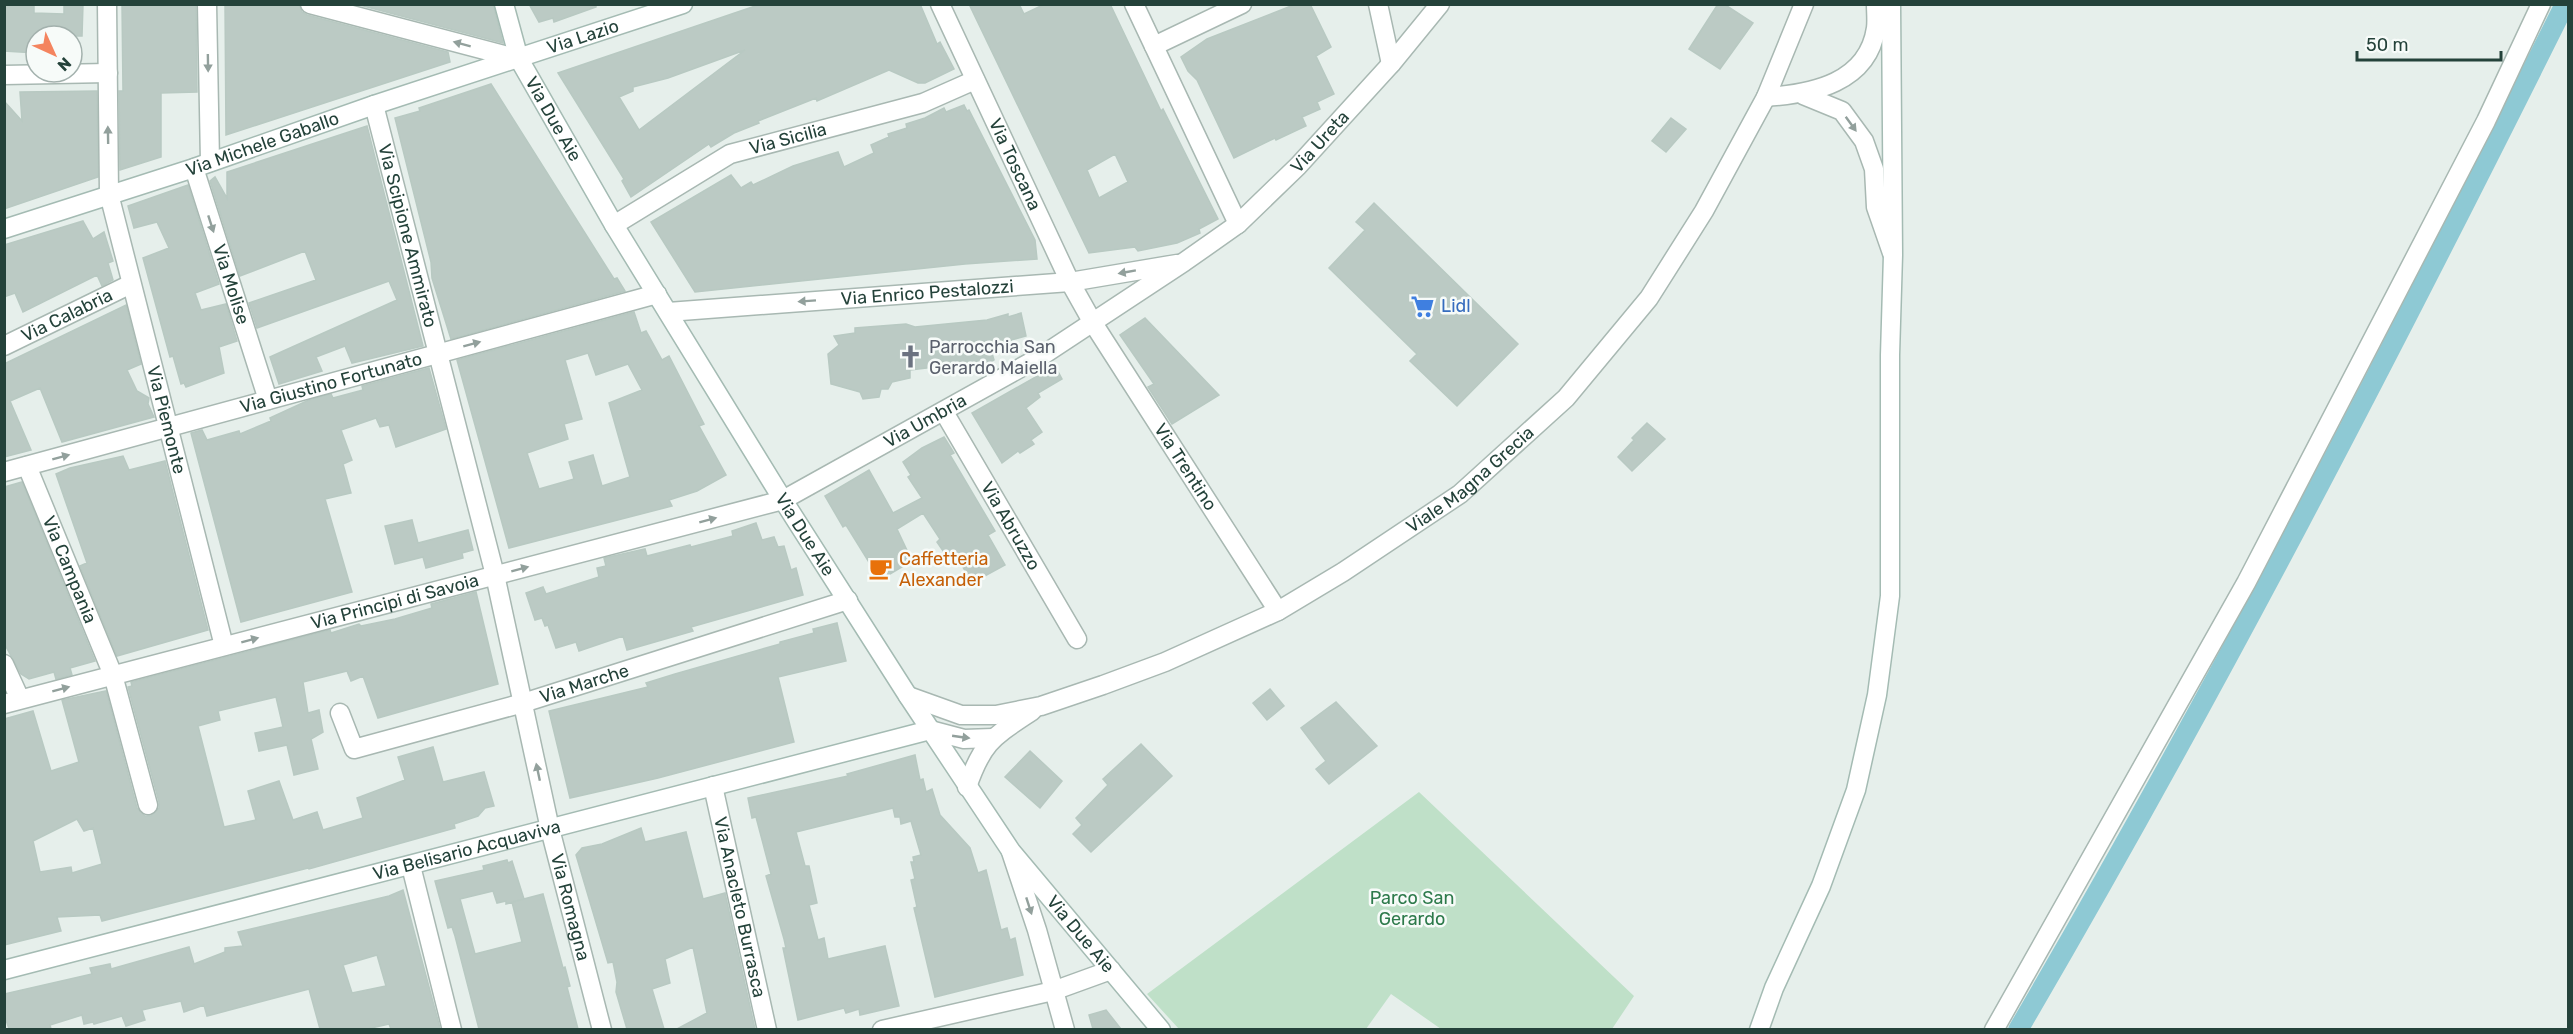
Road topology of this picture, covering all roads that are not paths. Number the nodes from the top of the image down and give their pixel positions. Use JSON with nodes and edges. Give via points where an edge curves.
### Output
{"nodes":[{"id":1,"x":107,"y":4,"type":"edge"},
{"id":2,"x":207,"y":4,"type":"edge"},
{"id":3,"x":309,"y":4,"type":"edge"},
{"id":4,"x":504,"y":4,"type":"edge"},
{"id":5,"x":683,"y":4,"type":"edge"},
{"id":6,"x":940,"y":4,"type":"edge"},
{"id":7,"x":1134,"y":4,"type":"edge"},
{"id":8,"x":1242,"y":4,"type":"edge"},
{"id":9,"x":1378,"y":4,"type":"edge"},
{"id":10,"x":1440,"y":4,"type":"edge"},
{"id":11,"x":1804,"y":4,"type":"edge"},
{"id":12,"x":1876,"y":4,"type":"edge"},
{"id":13,"x":1891,"y":4,"type":"edge"},
{"id":14,"x":2541,"y":4,"type":"edge"},
{"id":15,"x":1154,"y":46,"type":"junction"},
{"id":16,"x":519,"y":59,"type":"junction"},
{"id":17,"x":1391,"y":64,"type":"junction"},
{"id":18,"x":108,"y":73,"type":"junction"},
{"id":19,"x":4,"y":75,"type":"edge"},
{"id":20,"x":975,"y":80,"type":"junction"},
{"id":21,"x":1803,"y":94,"type":"junction"},
{"id":22,"x":1766,"y":97,"type":"junction"},
{"id":23,"x":374,"y":105,"type":"junction"},
{"id":24,"x":202,"y":165,"type":"junction"},
{"id":25,"x":109,"y":194,"type":"junction"},
{"id":26,"x":1238,"y":224,"type":"junction"},
{"id":27,"x":614,"y":225,"type":"junction"},
{"id":28,"x":4,"y":229,"type":"edge"},
{"id":29,"x":1893,"y":255,"type":"junction"},
{"id":30,"x":1184,"y":262,"type":"junction"},
{"id":31,"x":1070,"y":282,"type":"junction"},
{"id":32,"x":132,"y":284,"type":"junction"},
{"id":33,"x":657,"y":294,"type":"junction"},
{"id":34,"x":668,"y":312,"type":"junction"},
{"id":35,"x":1093,"y":323,"type":"junction"},
{"id":36,"x":4,"y":346,"type":"edge"},
{"id":37,"x":438,"y":354,"type":"junction"},
{"id":38,"x":268,"y":400,"type":"junction"},
{"id":39,"x":944,"y":412,"type":"junction"},
{"id":40,"x":167,"y":428,"type":"junction"},
{"id":41,"x":27,"y":466,"type":"junction"},
{"id":42,"x":4,"y":472,"type":"edge"},
{"id":43,"x":783,"y":500,"type":"junction"},
{"id":44,"x":495,"y":575,"type":"junction"},
{"id":45,"x":848,"y":600,"type":"junction"},
{"id":46,"x":1278,"y":611,"type":"junction"},
{"id":47,"x":1077,"y":639,"type":"dead end"},
{"id":48,"x":224,"y":646,"type":"junction"},
{"id":49,"x":4,"y":664,"type":"edge"},
{"id":50,"x":113,"y":675,"type":"junction"},
{"id":51,"x":908,"y":696,"type":"junction"},
{"id":52,"x":13,"y":702,"type":"edge"},
{"id":53,"x":523,"y":703,"type":"junction"},
{"id":54,"x":1041,"y":706,"type":"junction"},
{"id":55,"x":340,"y":713,"type":"dead end"},
{"id":56,"x":961,"y":715,"type":"junction"},
{"id":57,"x":930,"y":730,"type":"junction"},
{"id":58,"x":993,"y":738,"type":"junction"},
{"id":59,"x":713,"y":786,"type":"junction"},
{"id":60,"x":967,"y":787,"type":"junction"},
{"id":61,"x":148,"y":805,"type":"dead end"},
{"id":62,"x":550,"y":829,"type":"junction"},
{"id":63,"x":1011,"y":851,"type":"junction"},
{"id":64,"x":411,"y":866,"type":"junction"},
{"id":65,"x":4,"y":970,"type":"edge"},
{"id":66,"x":1111,"y":970,"type":"junction"},
{"id":67,"x":1774,"y":988,"type":"junction"},
{"id":68,"x":1053,"y":991,"type":"junction"},
{"id":69,"x":925,"y":1025,"type":"edge"},
{"id":70,"x":452,"y":1029,"type":"edge"},
{"id":71,"x":602,"y":1029,"type":"edge"},
{"id":72,"x":767,"y":1029,"type":"edge"},
{"id":73,"x":882,"y":1029,"type":"edge"},
{"id":74,"x":1065,"y":1029,"type":"edge"},
{"id":75,"x":1161,"y":1029,"type":"edge"},
{"id":76,"x":1744,"y":1029,"type":"edge"},
{"id":77,"x":1759,"y":1029,"type":"edge"},
{"id":78,"x":1994,"y":1029,"type":"edge"}],
"edges":[{"from":1,"to":18,"type":"street","name":"Via Piemonte"},
{"from":2,"to":24,"type":"street","name":"Via Molise","one_way":true},
{"from":16,"to":3,"type":"street","one_way":true},
{"from":4,"to":16,"type":"street","name":"Via Due Aie"},
{"from":5,"to":16,"type":"street","name":"Via Lazio"},
{"from":6,"to":20,"type":"street","name":"Via Toscana"},
{"from":7,"to":15,"type":"street"},
{"from":8,"to":15,"type":"street"},
{"from":9,"to":17,"type":"street"},
{"from":10,"to":17,"type":"street","name":"Via Ureta"},
{"from":11,"to":22,"type":"street","name":"Viale Magna Grecia"},
{"from":12,"to":21,"type":"street","via":[[1876,29],[1866,58],[1839,82]]},
{"from":13,"to":29,"type":"street"},
{"from":14,"to":78,"type":"street","via":[[2486,121],[2246,582]]},
{"from":15,"to":26,"type":"street"},
{"from":16,"to":23,"type":"street","name":"Via Michele Gaballo"},
{"from":16,"to":27,"type":"street","name":"Via Due Aie"},
{"from":17,"to":26,"type":"street","name":"Via Ureta","via":[[1298,166]]},
{"from":18,"to":19,"type":"street"},
{"from":25,"to":18,"type":"street","name":"Via Piemonte","one_way":true},
{"from":20,"to":27,"type":"street","name":"Via Sicilia","via":[[923,103],[730,154]]},
{"from":20,"to":31,"type":"street","name":"Via Toscana"},
{"from":21,"to":22,"type":"street"},
{"from":21,"to":29,"type":"street","one_way":true,"via":[[1842,111],[1864,141],[1874,169],[1875,207]]},
{"from":22,"to":46,"type":"street","name":"Viale Magna Grecia","via":[[1704,211],[1649,298],[1566,398],[1460,494]]},
{"from":23,"to":24,"type":"street","name":"Via Michele Gaballo"},
{"from":23,"to":37,"type":"street","name":"Via Scipione Ammirato"},
{"from":24,"to":25,"type":"street","name":"Via Michele Gaballo"},
{"from":24,"to":38,"type":"street","name":"Via Molise","one_way":true},
{"from":25,"to":28,"type":"street","name":"Via Michele Gaballo"},
{"from":25,"to":32,"type":"street","name":"Via Piemonte"},
{"from":26,"to":30,"type":"street","name":"Via Ureta"},
{"from":27,"to":33,"type":"street","name":"Via Due Aie"},
{"from":29,"to":67,"type":"street","via":[[1890,596],[1877,695],[1856,790],[1821,886]]},
{"from":30,"to":31,"type":"street","name":"Via Enrico Pestalozzi","one_way":true},
{"from":30,"to":35,"type":"street","name":"Via Umbria"},
{"from":31,"to":34,"type":"street","name":"Via Enrico Pestalozzi","one_way":true},
{"from":31,"to":35,"type":"street","name":"Via Toscana"},
{"from":32,"to":36,"type":"street","name":"Via Calabria"},
{"from":32,"to":40,"type":"street","name":"Via Piemonte"},
{"from":33,"to":34,"type":"street","name":"Via Due Aie"},
{"from":37,"to":33,"type":"street","name":"Via Giustino Fortunato","one_way":true},
{"from":34,"to":43,"type":"street","name":"Via Due Aie"},
{"from":35,"to":39,"type":"street","name":"Via Umbria"},
{"from":35,"to":46,"type":"street","name":"Via Trentino"},
{"from":37,"to":38,"type":"street","name":"Via Giustino Fortunato"},
{"from":37,"to":44,"type":"street","name":"Via Scipione Ammirato"},
{"from":38,"to":40,"type":"street","name":"Via Giustino Fortunato"},
{"from":39,"to":43,"type":"street","name":"Via Umbria"},
{"from":39,"to":47,"type":"street","name":"Via Abruzzo"},
{"from":41,"to":40,"type":"street","name":"Via Giustino Fortunato","one_way":true},
{"from":40,"to":48,"type":"street","name":"Via Piemonte"},
{"from":41,"to":42,"type":"street","name":"Via Giustino Fortunato"},
{"from":41,"to":50,"type":"street","name":"Via Campania"},
{"from":44,"to":43,"type":"street","name":"Via Principi di Savoia","one_way":true},
{"from":43,"to":45,"type":"street","name":"Via Due Aie"},
{"from":48,"to":44,"type":"street","name":"Via Principi di Savoia","one_way":true},
{"from":44,"to":53,"type":"street","name":"Via Romagna"},
{"from":45,"to":51,"type":"street","name":"Via Due Aie"},
{"from":45,"to":53,"type":"street","name":"Via Marche"},
{"from":46,"to":54,"type":"street","name":"Viale Magna Grecia","via":[[1165,662]]},
{"from":48,"to":50,"type":"street","name":"Via Principi di Savoia"},
{"from":49,"to":52,"type":"street"},
{"from":52,"to":50,"type":"street","name":"Via Principi di Savoia","one_way":true},
{"from":50,"to":61,"type":"street","name":"Via Campania"},
{"from":51,"to":56,"type":"street","name":"Viale Magna Grecia"},
{"from":51,"to":57,"type":"street","name":"Via Due Aie"},
{"from":53,"to":55,"type":"street","name":"Via Marche","via":[[354,750]]},
{"from":62,"to":53,"type":"street","name":"Via Romagna","one_way":true},
{"from":54,"to":56,"type":"street","name":"Viale Magna Grecia","via":[[996,715]]},
{"from":54,"to":58,"type":"street","name":"Viale Magna Grecia"},
{"from":56,"to":57,"type":"street","name":"Viale Magna Grecia"},
{"from":57,"to":58,"type":"street","one_way":true,"via":[[964,739]]},
{"from":57,"to":59,"type":"street","name":"Via Belisario Acquaviva"},
{"from":57,"to":60,"type":"street","name":"Via Due Aie"},
{"from":58,"to":60,"type":"street","name":"Viale Magna Grecia","via":[[977,758]]},
{"from":59,"to":62,"type":"street","name":"Via Belisario Acquaviva"},
{"from":59,"to":72,"type":"street","name":"Via Anacleto Burrasca"},
{"from":60,"to":63,"type":"street","name":"Via Due Aie"},
{"from":62,"to":64,"type":"street","name":"Via Belisario Acquaviva"},
{"from":62,"to":71,"type":"street","name":"Via Romagna"},
{"from":63,"to":66,"type":"street","name":"Via Due Aie"},
{"from":63,"to":68,"type":"street","one_way":true},
{"from":64,"to":65,"type":"street","name":"Via Belisario Acquaviva"},
{"from":64,"to":70,"type":"street"},
{"from":66,"to":68,"type":"street"},
{"from":66,"to":75,"type":"street","name":"Via Due Aie"},
{"from":67,"to":76,"type":"street"},
{"from":67,"to":77,"type":"street"},
{"from":68,"to":69,"type":"street"},
{"from":68,"to":74,"type":"street"},
{"from":69,"to":73,"type":"street"}]}
